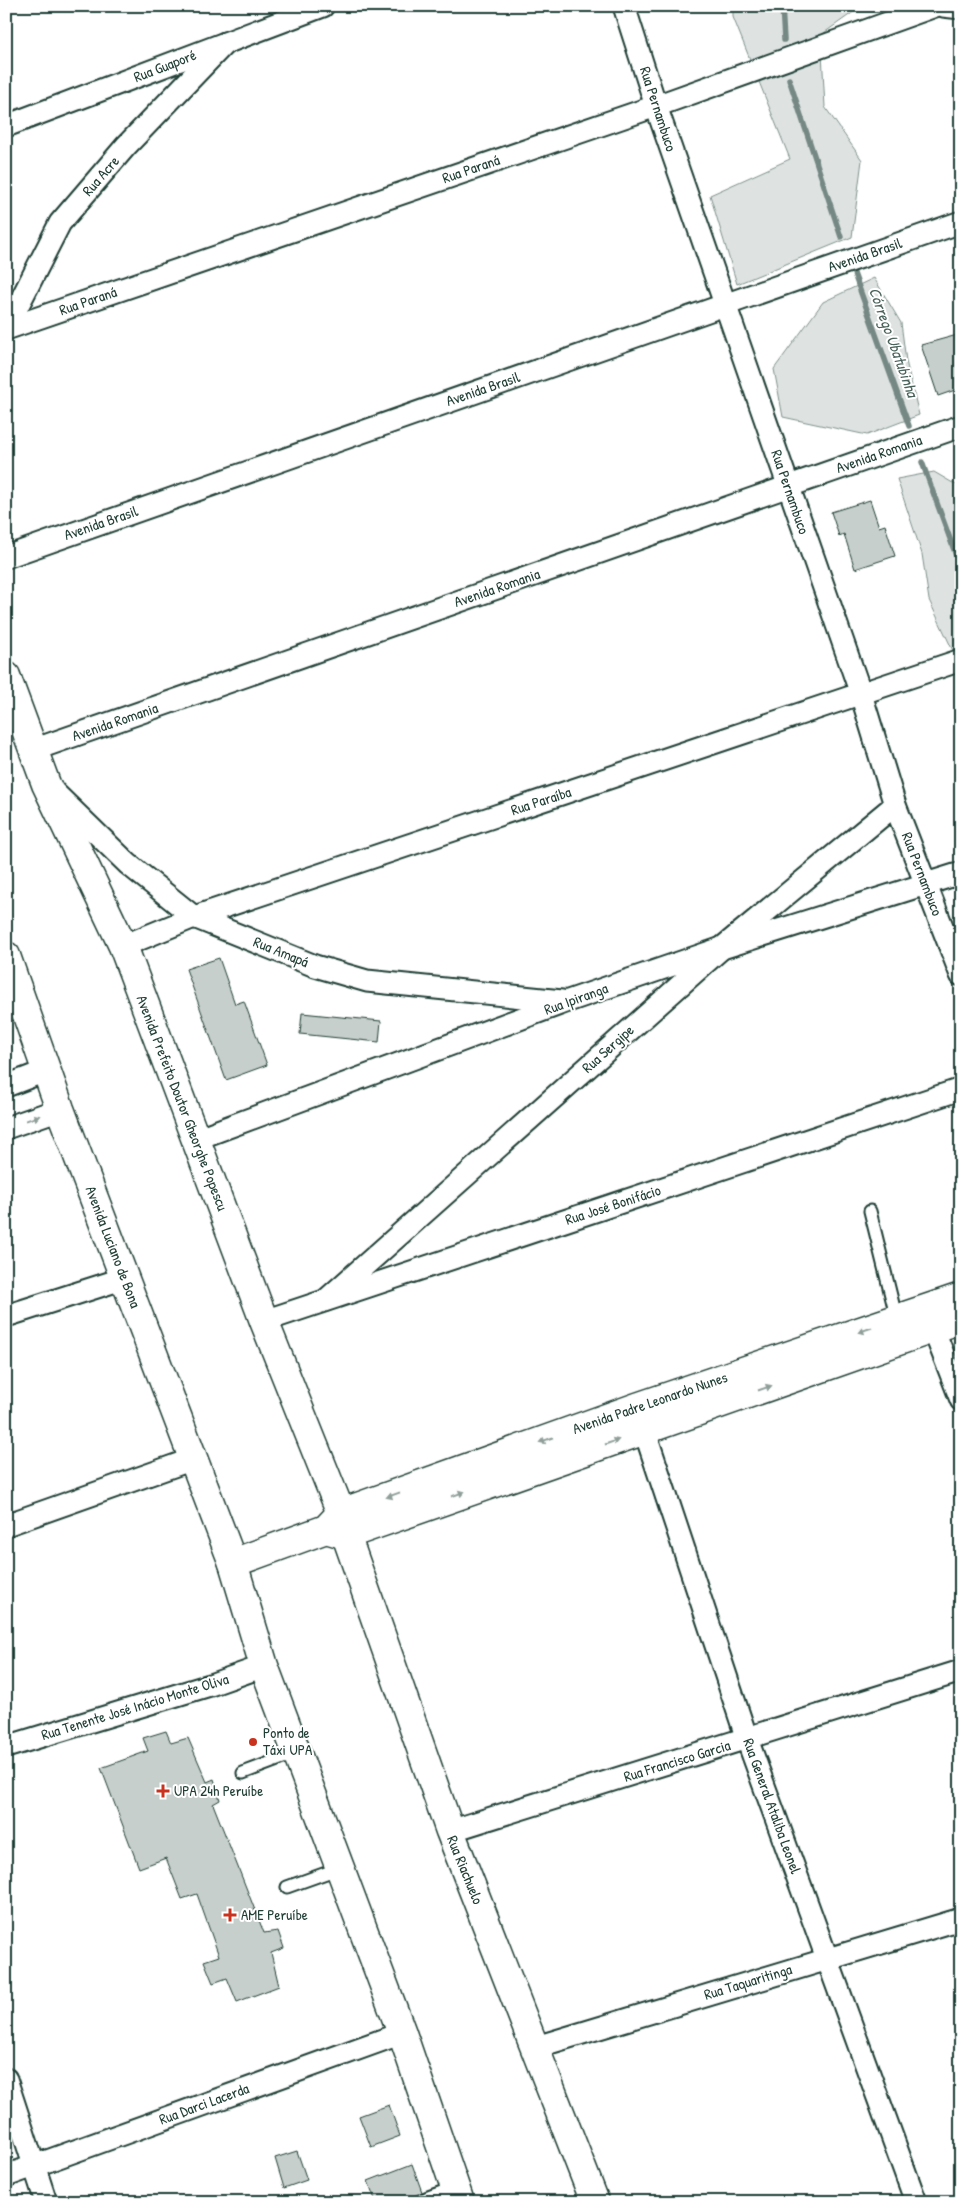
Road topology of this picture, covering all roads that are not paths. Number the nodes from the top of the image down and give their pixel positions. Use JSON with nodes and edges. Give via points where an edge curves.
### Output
{"nodes":[{"id":1,"x":323,"y":6,"type":"edge"},
{"id":2,"x":624,"y":6,"type":"edge"},
{"id":3,"x":935,"y":6,"type":"edge"},
{"id":4,"x":943,"y":6,"type":"edge"},
{"id":5,"x":961,"y":8,"type":"edge"},
{"id":6,"x":225,"y":43,"type":"junction"},
{"id":7,"x":656,"y":106,"type":"junction"},
{"id":8,"x":6,"y":126,"type":"edge"},
{"id":9,"x":961,"y":222,"type":"edge"},
{"id":10,"x":724,"y":303,"type":"junction"},
{"id":11,"x":6,"y":329,"type":"edge"},
{"id":12,"x":961,"y":426,"type":"edge"},
{"id":13,"x":788,"y":486,"type":"junction"},
{"id":14,"x":6,"y":557,"type":"edge"},
{"id":15,"x":961,"y":660,"type":"edge"},
{"id":16,"x":6,"y":676,"type":"edge"},
{"id":17,"x":861,"y":694,"type":"junction"},
{"id":18,"x":33,"y":750,"type":"junction"},
{"id":19,"x":46,"y":784,"type":"junction"},
{"id":20,"x":895,"y":805,"type":"junction"},
{"id":21,"x":961,"y":873,"type":"edge"},
{"id":22,"x":927,"y":885,"type":"junction"},
{"id":23,"x":194,"y":918,"type":"junction"},
{"id":24,"x":123,"y":946,"type":"junction"},
{"id":25,"x":722,"y":948,"type":"junction"},
{"id":26,"x":6,"y":956,"type":"edge"},
{"id":27,"x":961,"y":975,"type":"edge"},
{"id":28,"x":568,"y":1001,"type":"junction"},
{"id":29,"x":48,"y":1070,"type":"junction"},
{"id":30,"x":6,"y":1086,"type":"edge"},
{"id":31,"x":961,"y":1089,"type":"edge"},
{"id":32,"x":60,"y":1108,"type":"junction"},
{"id":33,"x":6,"y":1128,"type":"edge"},
{"id":34,"x":196,"y":1139,"type":"junction"},
{"id":35,"x":870,"y":1211,"type":"dead end"},
{"id":36,"x":126,"y":1278,"type":"junction"},
{"id":37,"x":961,"y":1297,"type":"edge"},
{"id":38,"x":326,"y":1300,"type":"junction"},
{"id":39,"x":6,"y":1316,"type":"edge"},
{"id":40,"x":929,"y":1319,"type":"junction"},
{"id":41,"x":961,"y":1319,"type":"edge"},
{"id":42,"x":897,"y":1320,"type":"junction"},
{"id":43,"x":264,"y":1321,"type":"junction"},
{"id":44,"x":961,"y":1400,"type":"edge"},
{"id":45,"x":641,"y":1419,"type":"junction"},
{"id":46,"x":192,"y":1459,"type":"junction"},
{"id":47,"x":6,"y":1525,"type":"edge"},
{"id":48,"x":338,"y":1526,"type":"junction"},
{"id":49,"x":233,"y":1563,"type":"junction"},
{"id":50,"x":264,"y":1666,"type":"junction"},
{"id":51,"x":961,"y":1671,"type":"edge"},
{"id":52,"x":747,"y":1739,"type":"junction"},
{"id":53,"x":6,"y":1748,"type":"edge"},
{"id":54,"x":296,"y":1753,"type":"junction"},
{"id":55,"x":244,"y":1773,"type":"dead end"},
{"id":56,"x":450,"y":1831,"type":"junction"},
{"id":57,"x":340,"y":1868,"type":"junction"},
{"id":58,"x":287,"y":1886,"type":"dead end"},
{"id":59,"x":961,"y":1919,"type":"edge"},
{"id":60,"x":827,"y":1958,"type":"junction"},
{"id":61,"x":402,"y":2033,"type":"junction"},
{"id":62,"x":536,"y":2047,"type":"junction"},
{"id":63,"x":6,"y":2080,"type":"edge"},
{"id":64,"x":34,"y":2167,"type":"junction"},
{"id":65,"x":6,"y":2176,"type":"edge"},
{"id":66,"x":458,"y":2197,"type":"edge"},
{"id":67,"x":46,"y":2202,"type":"edge"},
{"id":68,"x":428,"y":2202,"type":"edge"},
{"id":69,"x":594,"y":2202,"type":"edge"},
{"id":70,"x":916,"y":2202,"type":"edge"}],
"edges":[{"from":1,"to":6,"type":"street","name":"Rua Guaporé"},
{"from":2,"to":7,"type":"street","name":"Rua Pernambuco"},
{"from":3,"to":7,"type":"street","name":"Rua Paraná"},
{"from":4,"to":5,"type":"street"},
{"from":6,"to":8,"type":"street","name":"Rua Guaporé"},
{"from":6,"to":11,"type":"street","name":"Rua Acre","via":[[126,146],[60,223]]},
{"from":7,"to":10,"type":"street","name":"Rua Pernambuco"},
{"from":7,"to":11,"type":"street","name":"Rua Paraná"},
{"from":9,"to":10,"type":"street","name":"Avenida Brasil"},
{"from":10,"to":13,"type":"street","name":"Rua Pernambuco"},
{"from":10,"to":14,"type":"street","name":"Avenida Brasil"},
{"from":12,"to":13,"type":"street","name":"Avenida Romania"},
{"from":13,"to":17,"type":"street","name":"Rua Pernambuco"},
{"from":13,"to":18,"type":"street","name":"Avenida Romania"},
{"from":15,"to":17,"type":"street","name":"Rua Paraíba"},
{"from":16,"to":18,"type":"main road","name":"Avenida Prefeito Doutor Gheorghe Popescu"},
{"from":17,"to":20,"type":"street","name":"Rua Pernambuco"},
{"from":17,"to":23,"type":"street","name":"Rua Paraíba"},
{"from":18,"to":19,"type":"main road","name":"Avenida Prefeito Doutor Gheorghe Popescu"},
{"from":19,"to":23,"type":"street","name":"Rua Amapá","via":[[128,864]]},
{"from":19,"to":24,"type":"main road","name":"Avenida Prefeito Doutor Gheorghe Popescu"},
{"from":20,"to":22,"type":"street","name":"Rua Pernambuco"},
{"from":20,"to":25,"type":"street","name":"Rua Sergipe"},
{"from":21,"to":22,"type":"street","name":"Rua Ipiranga"},
{"from":22,"to":25,"type":"street","name":"Rua Ipiranga"},
{"from":22,"to":27,"type":"street","name":"Rua Pernambuco"},
{"from":23,"to":24,"type":"street","name":"Rua Paraíba"},
{"from":23,"to":28,"type":"street","name":"Rua Amapá","via":[[315,966],[367,980]]},
{"from":24,"to":34,"type":"main road","name":"Avenida Prefeito Doutor Gheorghe Popescu"},
{"from":25,"to":28,"type":"street","name":"Rua Ipiranga"},
{"from":25,"to":38,"type":"street","name":"Rua Sergipe"},
{"from":26,"to":29,"type":"main road","name":"Avenida Luciano de Bona"},
{"from":28,"to":34,"type":"street","name":"Rua Ipiranga"},
{"from":29,"to":30,"type":"street"},
{"from":29,"to":32,"type":"main road","name":"Avenida Luciano de Bona"},
{"from":31,"to":38,"type":"street","name":"Rua José Bonifácio"},
{"from":33,"to":32,"type":"street","one_way":true},
{"from":32,"to":36,"type":"main road","name":"Avenida Luciano de Bona"},
{"from":34,"to":43,"type":"main road","name":"Avenida Prefeito Doutor Gheorghe Popescu"},
{"from":35,"to":42,"type":"lane"},
{"from":36,"to":39,"type":"street"},
{"from":36,"to":46,"type":"main road","name":"Avenida Luciano de Bona"},
{"from":37,"to":40,"type":"main road","name":"Avenida Padre Leonardo Nunes"},
{"from":38,"to":43,"type":"street","name":"Rua José Bonifácio"},
{"from":40,"to":41,"type":"main road","name":"Avenida Padre Leonardo Nunes"},
{"from":40,"to":42,"type":"main road","name":"Avenida Padre Leonardo Nunes"},
{"from":40,"to":44,"type":"street"},
{"from":45,"to":40,"type":"main road","name":"Avenida Padre Leonardo Nunes","one_way":true},
{"from":42,"to":45,"type":"main road","name":"Avenida Padre Leonardo Nunes","one_way":true},
{"from":43,"to":48,"type":"main road","name":"Avenida Prefeito Doutor Gheorghe Popescu"},
{"from":45,"to":48,"type":"main road","name":"Avenida Padre Leonardo Nunes","via":[[464,1492]]},
{"from":45,"to":52,"type":"street","name":"Rua General Ataliba Leonel"},
{"from":46,"to":47,"type":"street"},
{"from":46,"to":49,"type":"main road","name":"Avenida Luciano de Bona"},
{"from":48,"to":49,"type":"main road","name":"Avenida Padre Leonardo Nunes"},
{"from":48,"to":56,"type":"main road","name":"Rua Riachuelo"},
{"from":49,"to":50,"type":"main road","name":"Avenida Luciano de Bona"},
{"from":50,"to":53,"type":"street","name":"Rua Tenente José Inácio Monte Oliva","via":[[210,1686]]},
{"from":50,"to":54,"type":"main road","name":"Avenida Luciano de Bona"},
{"from":51,"to":52,"type":"street","name":"Rua Francisco Garcia"},
{"from":52,"to":56,"type":"street","name":"Rua Francisco Garcia"},
{"from":52,"to":60,"type":"street","name":"Rua General Ataliba Leonel"},
{"from":54,"to":55,"type":"lane"},
{"from":54,"to":57,"type":"main road","name":"Avenida Luciano de Bona"},
{"from":56,"to":62,"type":"main road","name":"Rua Riachuelo"},
{"from":57,"to":58,"type":"lane"},
{"from":57,"to":61,"type":"main road","name":"Avenida Luciano de Bona"},
{"from":59,"to":60,"type":"street","name":"Rua Taquaritinga"},
{"from":60,"to":62,"type":"street","name":"Rua Taquaritinga"},
{"from":60,"to":70,"type":"street","name":"Rua General Ataliba Leonel"},
{"from":61,"to":64,"type":"street","name":"Rua Darci Lacerda"},
{"from":61,"to":66,"type":"main road","name":"Avenida Luciano de Bona"},
{"from":62,"to":69,"type":"main road","name":"Rua Riachuelo"},
{"from":63,"to":64,"type":"street"},
{"from":64,"to":65,"type":"street","name":"Rua Darci Lacerda"},
{"from":64,"to":67,"type":"street"},
{"from":66,"to":68,"type":"street"}]}
